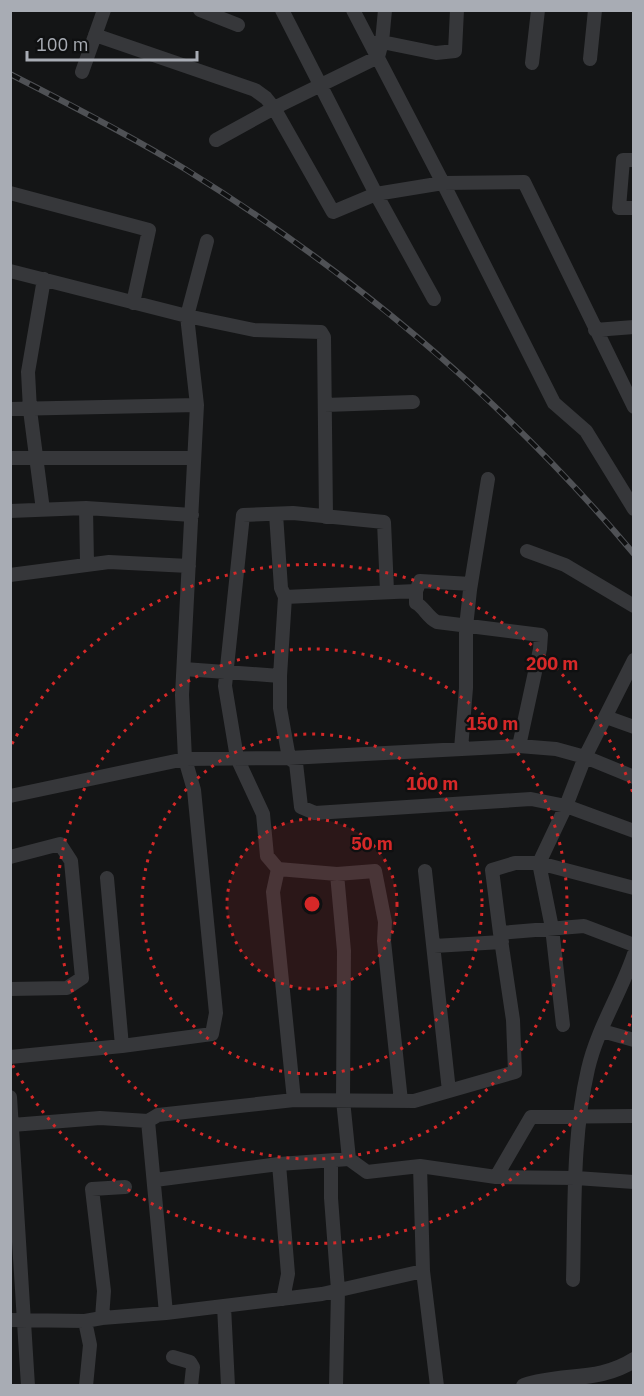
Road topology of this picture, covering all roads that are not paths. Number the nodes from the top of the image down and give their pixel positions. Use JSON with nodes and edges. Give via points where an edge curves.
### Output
{"nodes":[{"id":1,"x":104,"y":10,"type":"edge"},
{"id":2,"x":200,"y":10,"type":"edge"},
{"id":3,"x":282,"y":10,"type":"edge"},
{"id":4,"x":353,"y":10,"type":"edge"},
{"id":5,"x":385,"y":10,"type":"edge"},
{"id":6,"x":458,"y":10,"type":"edge"},
{"id":7,"x":538,"y":10,"type":"edge"},
{"id":8,"x":595,"y":10,"type":"edge"},
{"id":9,"x":238,"y":25,"type":"dead end"},
{"id":10,"x":95,"y":35,"type":"junction"},
{"id":11,"x":377,"y":43,"type":"junction"},
{"id":12,"x":378,"y":57,"type":"junction"},
{"id":13,"x":590,"y":59,"type":"dead end"},
{"id":14,"x":532,"y":63,"type":"dead end"},
{"id":15,"x":82,"y":72,"type":"dead end"},
{"id":16,"x":322,"y":86,"type":"junction"},
{"id":17,"x":274,"y":108,"type":"junction"},
{"id":18,"x":216,"y":140,"type":"dead end"},
{"id":19,"x":633,"y":160,"type":"edge"},
{"id":20,"x":444,"y":183,"type":"junction"},
{"id":21,"x":10,"y":193,"type":"edge"},
{"id":22,"x":376,"y":194,"type":"junction"},
{"id":23,"x":633,"y":208,"type":"edge"},
{"id":24,"x":207,"y":241,"type":"dead end"},
{"id":25,"x":10,"y":271,"type":"edge"},
{"id":26,"x":44,"y":279,"type":"junction"},
{"id":27,"x":434,"y":300,"type":"dead end"},
{"id":28,"x":133,"y":303,"type":"junction"},
{"id":29,"x":187,"y":316,"type":"junction"},
{"id":30,"x":633,"y":327,"type":"edge"},
{"id":31,"x":596,"y":330,"type":"junction"},
{"id":32,"x":629,"y":389,"type":"edge"},
{"id":33,"x":413,"y":402,"type":"dead end"},
{"id":34,"x":197,"y":405,"type":"junction"},
{"id":35,"x":325,"y":405,"type":"junction"},
{"id":36,"x":633,"y":407,"type":"edge"},
{"id":37,"x":10,"y":409,"type":"edge"},
{"id":38,"x":30,"y":410,"type":"junction"},
{"id":39,"x":10,"y":458,"type":"edge"},
{"id":40,"x":37,"y":458,"type":"junction"},
{"id":41,"x":194,"y":458,"type":"junction"},
{"id":42,"x":488,"y":478,"type":"dead end"},
{"id":43,"x":86,"y":508,"type":"junction"},
{"id":44,"x":633,"y":509,"type":"edge"},
{"id":45,"x":43,"y":510,"type":"junction"},
{"id":46,"x":10,"y":511,"type":"edge"},
{"id":47,"x":276,"y":514,"type":"junction"},
{"id":48,"x":192,"y":515,"type":"junction"},
{"id":49,"x":326,"y":517,"type":"junction"},
{"id":50,"x":526,"y":551,"type":"dead end"},
{"id":51,"x":87,"y":563,"type":"junction"},
{"id":52,"x":189,"y":566,"type":"junction"},
{"id":53,"x":10,"y":575,"type":"edge"},
{"id":54,"x":471,"y":584,"type":"junction"},
{"id":55,"x":387,"y":591,"type":"junction"},
{"id":56,"x":416,"y":591,"type":"junction"},
{"id":57,"x":285,"y":597,"type":"junction"},
{"id":58,"x":633,"y":606,"type":"edge"},
{"id":59,"x":466,"y":627,"type":"junction"},
{"id":60,"x":632,"y":666,"type":"edge"},
{"id":61,"x":184,"y":669,"type":"junction"},
{"id":62,"x":227,"y":671,"type":"junction"},
{"id":63,"x":280,"y":676,"type":"junction"},
{"id":64,"x":606,"y":717,"type":"junction"},
{"id":65,"x":633,"y":727,"type":"edge"},
{"id":66,"x":519,"y":746,"type":"junction"},
{"id":67,"x":461,"y":749,"type":"junction"},
{"id":68,"x":585,"y":757,"type":"junction"},
{"id":69,"x":237,"y":758,"type":"junction"},
{"id":70,"x":289,"y":758,"type":"junction"},
{"id":71,"x":185,"y":759,"type":"junction"},
{"id":72,"x":633,"y":777,"type":"edge"},
{"id":73,"x":10,"y":796,"type":"edge"},
{"id":74,"x":566,"y":806,"type":"junction"},
{"id":75,"x":633,"y":831,"type":"edge"},
{"id":76,"x":10,"y":857,"type":"edge"},
{"id":77,"x":539,"y":863,"type":"junction"},
{"id":78,"x":278,"y":869,"type":"junction"},
{"id":79,"x":425,"y":871,"type":"dead end"},
{"id":80,"x":336,"y":874,"type":"junction"},
{"id":81,"x":107,"y":878,"type":"dead end"},
{"id":82,"x":633,"y":888,"type":"edge"},
{"id":83,"x":552,"y":928,"type":"junction"},
{"id":84,"x":501,"y":937,"type":"junction"},
{"id":85,"x":434,"y":946,"type":"junction"},
{"id":86,"x":633,"y":947,"type":"edge"},
{"id":87,"x":10,"y":989,"type":"edge"},
{"id":88,"x":563,"y":1025,"type":"dead end"},
{"id":89,"x":602,"y":1031,"type":"junction"},
{"id":90,"x":633,"y":1040,"type":"edge"},
{"id":91,"x":122,"y":1046,"type":"junction"},
{"id":92,"x":10,"y":1057,"type":"edge"},
{"id":93,"x":449,"y":1091,"type":"junction"},
{"id":94,"x":10,"y":1097,"type":"edge"},
{"id":95,"x":294,"y":1100,"type":"junction"},
{"id":96,"x":343,"y":1100,"type":"junction"},
{"id":97,"x":401,"y":1101,"type":"junction"},
{"id":98,"x":633,"y":1116,"type":"edge"},
{"id":99,"x":580,"y":1117,"type":"junction"},
{"id":100,"x":148,"y":1121,"type":"junction"},
{"id":101,"x":12,"y":1125,"type":"junction"},
{"id":102,"x":349,"y":1160,"type":"junction"},
{"id":103,"x":331,"y":1162,"type":"junction"},
{"id":104,"x":279,"y":1164,"type":"junction"},
{"id":105,"x":420,"y":1166,"type":"junction"},
{"id":106,"x":496,"y":1177,"type":"junction"},
{"id":107,"x":576,"y":1178,"type":"junction"},
{"id":108,"x":155,"y":1180,"type":"junction"},
{"id":109,"x":633,"y":1182,"type":"edge"},
{"id":110,"x":125,"y":1187,"type":"dead end"},
{"id":111,"x":423,"y":1271,"type":"junction"},
{"id":112,"x":573,"y":1280,"type":"dead end"},
{"id":113,"x":338,"y":1290,"type":"junction"},
{"id":114,"x":283,"y":1299,"type":"junction"},
{"id":115,"x":224,"y":1306,"type":"junction"},
{"id":116,"x":166,"y":1312,"type":"junction"},
{"id":117,"x":102,"y":1318,"type":"junction"},
{"id":118,"x":18,"y":1320,"type":"edge"},
{"id":119,"x":85,"y":1321,"type":"junction"},
{"id":120,"x":172,"y":1357,"type":"dead end"},
{"id":121,"x":633,"y":1360,"type":"edge"},
{"id":122,"x":596,"y":1381,"type":"edge"},
{"id":123,"x":28,"y":1386,"type":"edge"},
{"id":124,"x":86,"y":1386,"type":"edge"},
{"id":125,"x":190,"y":1386,"type":"edge"},
{"id":126,"x":228,"y":1386,"type":"edge"},
{"id":127,"x":336,"y":1386,"type":"edge"},
{"id":128,"x":437,"y":1386,"type":"edge"},
{"id":129,"x":524,"y":1386,"type":"edge"}],
"edges":[{"from":1,"to":10,"type":"street"},
{"from":2,"to":9,"type":"street"},
{"from":3,"to":16,"type":"street"},
{"from":4,"to":11,"type":"street"},
{"from":5,"to":11,"type":"street"},
{"from":6,"to":11,"type":"street","via":[[455,51],[436,53]]},
{"from":7,"to":14,"type":"street"},
{"from":8,"to":13,"type":"street"},
{"from":10,"to":15,"type":"street"},
{"from":10,"to":17,"type":"street","via":[[255,90]]},
{"from":11,"to":12,"type":"street"},
{"from":12,"to":16,"type":"street"},
{"from":12,"to":20,"type":"street"},
{"from":16,"to":17,"type":"street"},
{"from":16,"to":22,"type":"street"},
{"from":17,"to":18,"type":"street"},
{"from":17,"to":22,"type":"street","via":[[333,212]]},
{"from":19,"to":23,"type":"street","via":[[623,160],[619,208]]},
{"from":20,"to":22,"type":"street"},
{"from":20,"to":31,"type":"street","via":[[524,182]]},
{"from":20,"to":44,"type":"street","via":[[554,403],[586,431]]},
{"from":21,"to":28,"type":"street","via":[[149,230]]},
{"from":22,"to":27,"type":"street"},
{"from":24,"to":29,"type":"street"},
{"from":25,"to":26,"type":"street"},
{"from":26,"to":28,"type":"street"},
{"from":26,"to":38,"type":"street","via":[[28,372]]},
{"from":28,"to":29,"type":"street"},
{"from":29,"to":34,"type":"street"},
{"from":29,"to":35,"type":"street","via":[[254,330],[321,332]]},
{"from":30,"to":31,"type":"street"},
{"from":31,"to":32,"type":"street"},
{"from":32,"to":36,"type":"street"},
{"from":33,"to":35,"type":"street"},
{"from":34,"to":38,"type":"street"},
{"from":34,"to":41,"type":"street"},
{"from":35,"to":49,"type":"street"},
{"from":37,"to":38,"type":"street"},
{"from":38,"to":40,"type":"street"},
{"from":39,"to":40,"type":"street"},
{"from":40,"to":41,"type":"street"},
{"from":40,"to":45,"type":"street"},
{"from":41,"to":48,"type":"street"},
{"from":42,"to":54,"type":"street"},
{"from":43,"to":45,"type":"street"},
{"from":43,"to":48,"type":"street"},
{"from":43,"to":51,"type":"street"},
{"from":45,"to":46,"type":"street"},
{"from":47,"to":49,"type":"street"},
{"from":47,"to":57,"type":"street","via":[[281,588]]},
{"from":47,"to":62,"type":"street","via":[[243,516]]},
{"from":48,"to":52,"type":"street"},
{"from":49,"to":55,"type":"street","via":[[384,522]]},
{"from":50,"to":58,"type":"street","via":[[565,565]]},
{"from":51,"to":52,"type":"street"},
{"from":51,"to":53,"type":"street"},
{"from":52,"to":61,"type":"street"},
{"from":54,"to":56,"type":"street","via":[[420,581]]},
{"from":54,"to":59,"type":"street"},
{"from":55,"to":56,"type":"street"},
{"from":55,"to":57,"type":"street"},
{"from":56,"to":59,"type":"street","via":[[416,603],[428,618]]},
{"from":57,"to":63,"type":"street"},
{"from":59,"to":66,"type":"street","via":[[541,635]]},
{"from":59,"to":67,"type":"street"},
{"from":60,"to":64,"type":"street"},
{"from":61,"to":62,"type":"street"},
{"from":61,"to":71,"type":"street"},
{"from":62,"to":63,"type":"street"},
{"from":62,"to":69,"type":"street","via":[[225,686]]},
{"from":63,"to":70,"type":"street","via":[[280,708]]},
{"from":64,"to":65,"type":"street"},
{"from":64,"to":68,"type":"street"},
{"from":66,"to":67,"type":"street"},
{"from":66,"to":68,"type":"street","via":[[556,749]]},
{"from":67,"to":70,"type":"street"},
{"from":68,"to":72,"type":"street"},
{"from":68,"to":74,"type":"street"},
{"from":69,"to":70,"type":"street"},
{"from":69,"to":71,"type":"street"},
{"from":69,"to":78,"type":"street","via":[[263,814],[267,856]]},
{"from":70,"to":74,"type":"street","via":[[296,763],[301,807],[315,813],[531,799]]},
{"from":71,"to":73,"type":"street"},
{"from":71,"to":91,"type":"street","via":[[194,790],[216,1013],[212,1034]]},
{"from":74,"to":75,"type":"street"},
{"from":74,"to":77,"type":"street"},
{"from":76,"to":87,"type":"street","via":[[60,844],[71,861],[82,978],[67,988]]},
{"from":77,"to":82,"type":"street"},
{"from":77,"to":83,"type":"street"},
{"from":77,"to":84,"type":"street","via":[[515,863],[492,870]]},
{"from":78,"to":80,"type":"street"},
{"from":78,"to":95,"type":"street","via":[[273,892]]},
{"from":79,"to":85,"type":"street"},
{"from":80,"to":96,"type":"street","via":[[344,951]]},
{"from":80,"to":97,"type":"street","via":[[375,871],[385,922]]},
{"from":81,"to":91,"type":"street"},
{"from":83,"to":84,"type":"street"},
{"from":83,"to":86,"type":"street","via":[[584,926]]},
{"from":83,"to":88,"type":"street"},
{"from":84,"to":85,"type":"street"},
{"from":84,"to":93,"type":"street","via":[[513,1020],[515,1072]]},
{"from":85,"to":93,"type":"street"},
{"from":86,"to":89,"type":"street"},
{"from":89,"to":90,"type":"street"},
{"from":89,"to":99,"type":"street","via":[[588,1067]]},
{"from":91,"to":92,"type":"street"},
{"from":93,"to":97,"type":"street"},
{"from":94,"to":101,"type":"street"},
{"from":95,"to":96,"type":"street"},
{"from":95,"to":100,"type":"street","via":[[158,1115]]},
{"from":96,"to":97,"type":"street"},
{"from":96,"to":102,"type":"street"},
{"from":98,"to":99,"type":"street"},
{"from":99,"to":106,"type":"street","via":[[531,1117]]},
{"from":99,"to":107,"type":"street"},
{"from":100,"to":101,"type":"street","via":[[100,1118]]},
{"from":100,"to":108,"type":"street"},
{"from":101,"to":118,"type":"street"},
{"from":102,"to":103,"type":"street"},
{"from":102,"to":105,"type":"street","via":[[367,1172]]},
{"from":103,"to":104,"type":"street"},
{"from":103,"to":113,"type":"street"},
{"from":104,"to":108,"type":"street"},
{"from":104,"to":114,"type":"street","via":[[288,1274]]},
{"from":105,"to":106,"type":"street"},
{"from":105,"to":111,"type":"street"},
{"from":106,"to":107,"type":"street"},
{"from":107,"to":109,"type":"street"},
{"from":107,"to":112,"type":"street"},
{"from":108,"to":116,"type":"street"},
{"from":110,"to":117,"type":"street","via":[[92,1189],[104,1291]]},
{"from":111,"to":113,"type":"street"},
{"from":111,"to":128,"type":"street"},
{"from":113,"to":114,"type":"street"},
{"from":113,"to":127,"type":"street"},
{"from":114,"to":115,"type":"street"},
{"from":115,"to":116,"type":"street"},
{"from":115,"to":126,"type":"street"},
{"from":116,"to":117,"type":"street"},
{"from":117,"to":119,"type":"street"},
{"from":118,"to":119,"type":"street"},
{"from":118,"to":123,"type":"street"},
{"from":119,"to":124,"type":"street","via":[[90,1345]]},
{"from":120,"to":125,"type":"street","via":[[190,1362]]},
{"from":121,"to":122,"type":"street"},
{"from":122,"to":129,"type":"street"}]}
